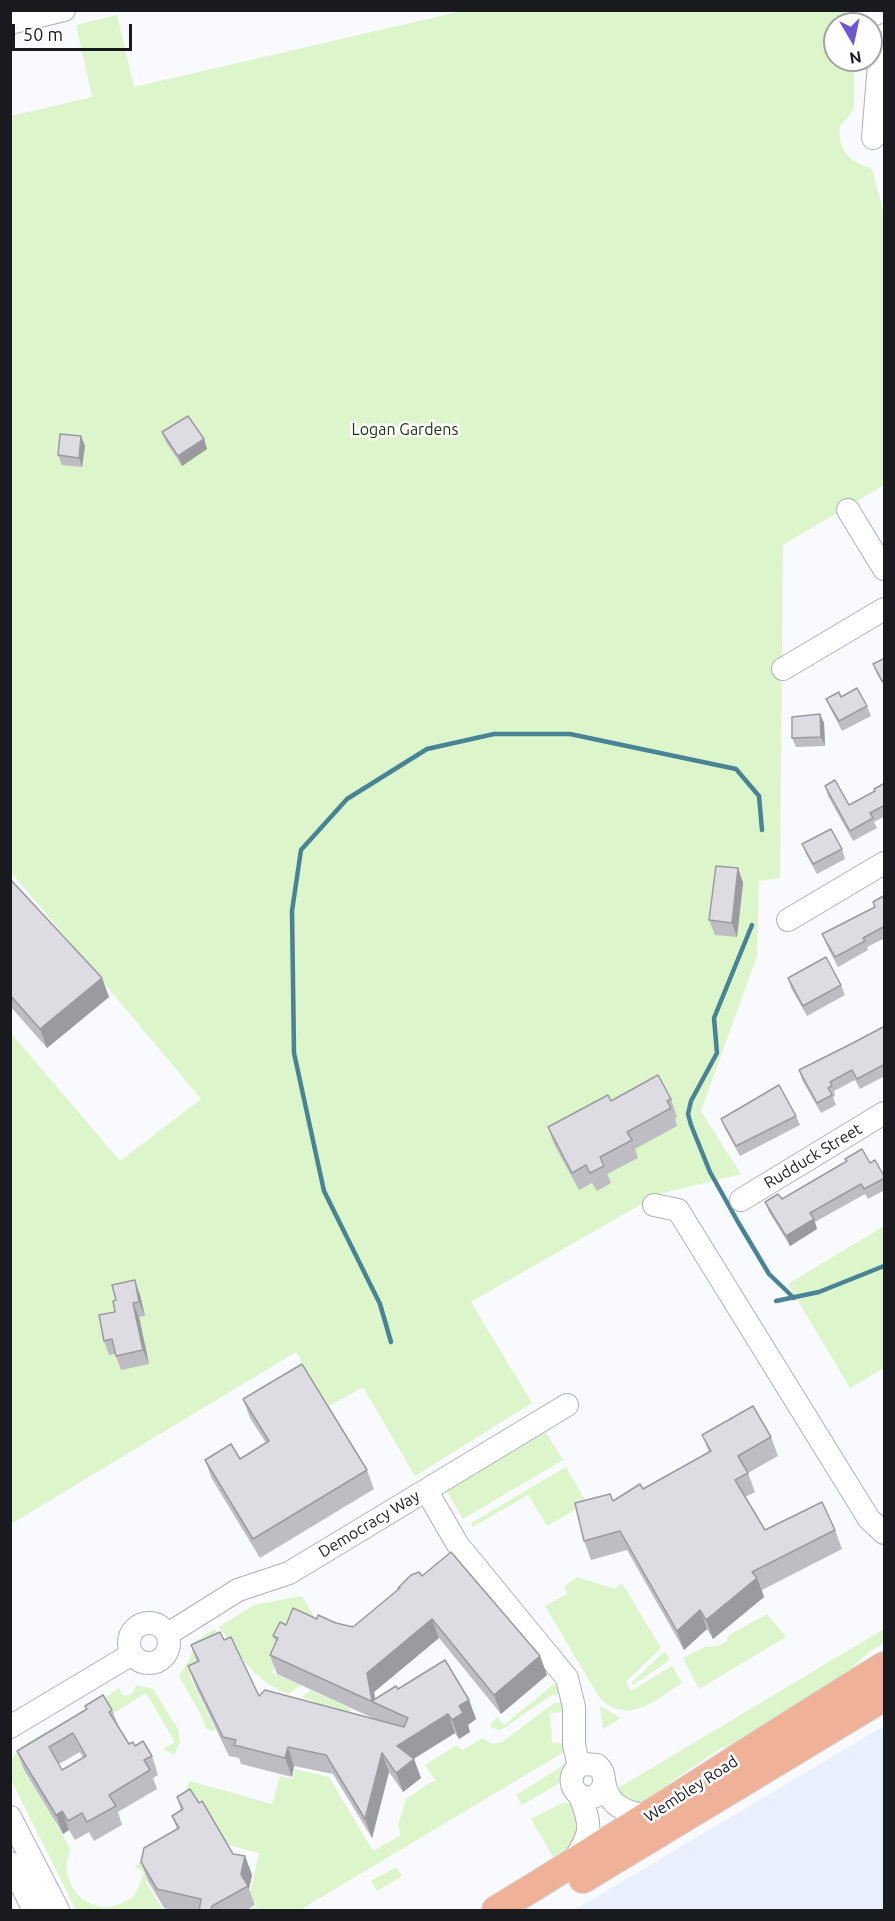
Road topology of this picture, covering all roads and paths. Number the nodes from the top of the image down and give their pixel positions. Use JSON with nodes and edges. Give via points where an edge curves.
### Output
{"nodes":[{"id":1,"x":64,"y":10,"type":"edge"},
{"id":2,"x":10,"y":22,"type":"edge"},
{"id":3,"x":885,"y":35,"type":"edge"},
{"id":4,"x":873,"y":138,"type":"dead end"},
{"id":5,"x":848,"y":510,"type":"dead end"},
{"id":6,"x":885,"y":569,"type":"edge"},
{"id":7,"x":885,"y":609,"type":"edge"},
{"id":8,"x":783,"y":669,"type":"dead end"},
{"id":9,"x":885,"y":863,"type":"edge"},
{"id":10,"x":788,"y":920,"type":"dead end"},
{"id":11,"x":885,"y":1113,"type":"edge"},
{"id":12,"x":741,"y":1200,"type":"dead end"},
{"id":13,"x":654,"y":1205,"type":"dead end"},
{"id":14,"x":567,"y":1405,"type":"dead end"},
{"id":15,"x":426,"y":1490,"type":"junction"},
{"id":16,"x":885,"y":1533,"type":"edge"},
{"id":17,"x":885,"y":1666,"type":"edge"},
{"id":18,"x":885,"y":1697,"type":"edge"},
{"id":19,"x":21,"y":1717,"type":"edge"},
{"id":20,"x":10,"y":1728,"type":"edge"},
{"id":21,"x":579,"y":1766,"type":"junction"},
{"id":22,"x":605,"y":1785,"type":"junction"},
{"id":23,"x":580,"y":1796,"type":"junction"},
{"id":24,"x":649,"y":1816,"type":"junction"},
{"id":25,"x":10,"y":1817,"type":"edge"},
{"id":26,"x":571,"y":1864,"type":"junction"},
{"id":27,"x":20,"y":1875,"type":"edge"},
{"id":28,"x":34,"y":1911,"type":"edge"},
{"id":29,"x":58,"y":1911,"type":"edge"},
{"id":30,"x":496,"y":1911,"type":"edge"},
{"id":31,"x":531,"y":1911,"type":"edge"}],
"edges":[{"from":1,"to":2,"type":"street"},
{"from":3,"to":4,"type":"street","via":[[880,51]]},
{"from":5,"to":6,"type":"street"},
{"from":7,"to":8,"type":"street"},
{"from":9,"to":10,"type":"street"},
{"from":11,"to":12,"type":"street","name":"Rudduck Street"},
{"from":13,"to":16,"type":"street","via":[[678,1210],[869,1519]]},
{"from":14,"to":15,"type":"street","name":"Democracy Way"},
{"from":15,"to":19,"type":"street","name":"Democracy Way","via":[[289,1573],[238,1590],[168,1634],[158,1624],[139,1625],[130,1635],[132,1654]]},
{"from":15,"to":21,"type":"street","via":[[458,1545],[567,1677]]},
{"from":17,"to":24,"type":"main road","name":"Wembley Road"},
{"from":18,"to":31,"type":"main road","name":"Wembley Road"},
{"from":19,"to":20,"type":"street","name":"Democracy Way"},
{"from":21,"to":22,"type":"street","via":[[597,1765],[604,1774]]},
{"from":21,"to":23,"type":"street","via":[[571,1783]]},
{"from":22,"to":23,"type":"street","via":[[596,1796]]},
{"from":22,"to":24,"type":"street","via":[[614,1802],[627,1813]]},
{"from":23,"to":26,"type":"street","via":[[590,1821],[585,1843]]},
{"from":24,"to":26,"type":"main road","name":"Wembley Road"},
{"from":25,"to":27,"type":"street"},
{"from":26,"to":30,"type":"main road","name":"Wembley Road"},
{"from":27,"to":28,"type":"street"},
{"from":27,"to":29,"type":"street"}]}
